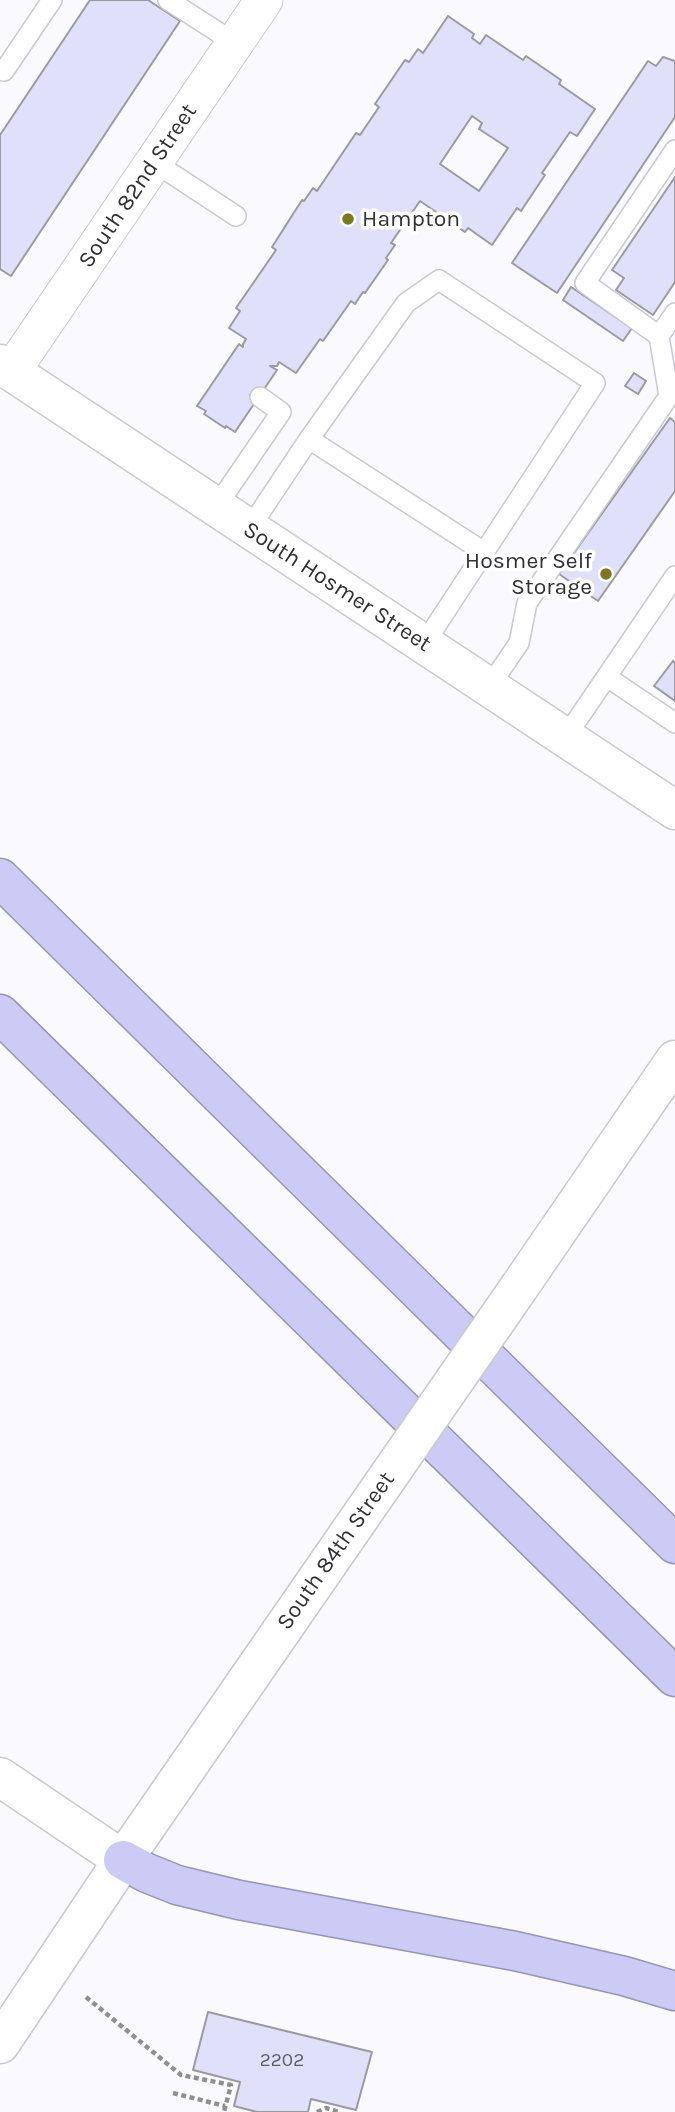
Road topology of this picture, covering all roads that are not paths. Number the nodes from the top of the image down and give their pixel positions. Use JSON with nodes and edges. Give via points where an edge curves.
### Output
{"nodes":[{"id":1,"x":52,"y":0,"type":"edge"},
{"id":2,"x":168,"y":0,"type":"edge"},
{"id":3,"x":264,"y":0,"type":"edge"},
{"id":4,"x":235,"y":43,"type":"junction"},
{"id":5,"x":4,"y":71,"type":"dead end"},
{"id":6,"x":675,"y":150,"type":"edge"},
{"id":7,"x":154,"y":162,"type":"junction"},
{"id":8,"x":236,"y":216,"type":"dead end"},
{"id":9,"x":675,"y":313,"type":"edge"},
{"id":10,"x":659,"y":336,"type":"junction"},
{"id":11,"x":6,"y":368,"type":"edge"},
{"id":12,"x":260,"y":397,"type":"dead end"},
{"id":13,"x":672,"y":398,"type":"edge"},
{"id":14,"x":309,"y":439,"type":"junction"},
{"id":15,"x":216,"y":507,"type":"junction"},
{"id":16,"x":249,"y":529,"type":"junction"},
{"id":17,"x":484,"y":552,"type":"junction"},
{"id":18,"x":675,"y":576,"type":"edge"},
{"id":19,"x":424,"y":644,"type":"junction"},
{"id":20,"x":607,"y":677,"type":"junction"},
{"id":21,"x":489,"y":687,"type":"junction"},
{"id":22,"x":675,"y":723,"type":"edge"},
{"id":23,"x":565,"y":738,"type":"junction"},
{"id":24,"x":675,"y":810,"type":"edge"},
{"id":25,"x":0,"y":878,"type":"edge"},
{"id":26,"x":0,"y":1014,"type":"edge"},
{"id":27,"x":675,"y":1060,"type":"edge"},
{"id":28,"x":675,"y":1544,"type":"edge"},
{"id":29,"x":675,"y":1677,"type":"edge"},
{"id":30,"x":0,"y":1777,"type":"edge"},
{"id":31,"x":123,"y":1860,"type":"junction"},
{"id":32,"x":675,"y":1992,"type":"edge"},
{"id":33,"x":0,"y":2044,"type":"edge"}],
"edges":[{"from":1,"to":5,"type":"lane"},
{"from":2,"to":4,"type":"lane"},
{"from":3,"to":4,"type":"street","name":"South 82nd Street"},
{"from":4,"to":7,"type":"street","name":"South 82nd Street"},
{"from":6,"to":10,"type":"lane","via":[[585,283]]},
{"from":7,"to":8,"type":"lane"},
{"from":7,"to":11,"type":"street","name":"South 82nd Street"},
{"from":9,"to":10,"type":"lane"},
{"from":10,"to":13,"type":"lane"},
{"from":11,"to":15,"type":"main road","name":"South Hosmer Street"},
{"from":12,"to":15,"type":"lane","via":[[281,412]]},
{"from":13,"to":21,"type":"lane","via":[[527,603],[519,643]]},
{"from":14,"to":16,"type":"lane"},
{"from":14,"to":17,"type":"lane"},
{"from":14,"to":17,"type":"lane","via":[[407,303],[439,280],[595,383]]},
{"from":15,"to":16,"type":"main road","name":"South Hosmer Street"},
{"from":16,"to":19,"type":"main road","name":"South Hosmer Street"},
{"from":17,"to":19,"type":"lane"},
{"from":18,"to":20,"type":"lane"},
{"from":19,"to":21,"type":"main road","name":"South Hosmer Street"},
{"from":20,"to":22,"type":"lane"},
{"from":20,"to":23,"type":"lane"},
{"from":21,"to":23,"type":"main road","name":"South Hosmer Street"},
{"from":23,"to":24,"type":"main road","name":"South Hosmer Street"},
{"from":25,"to":28,"type":"highway"},
{"from":26,"to":29,"type":"highway"},
{"from":27,"to":31,"type":"main road","name":"South 84th Street","bridge":true},
{"from":30,"to":31,"type":"main road"},
{"from":31,"to":32,"type":"highway","via":[[177,1885],[227,1897],[515,1951]]},
{"from":31,"to":33,"type":"main road","name":"South 84th Street"}]}
